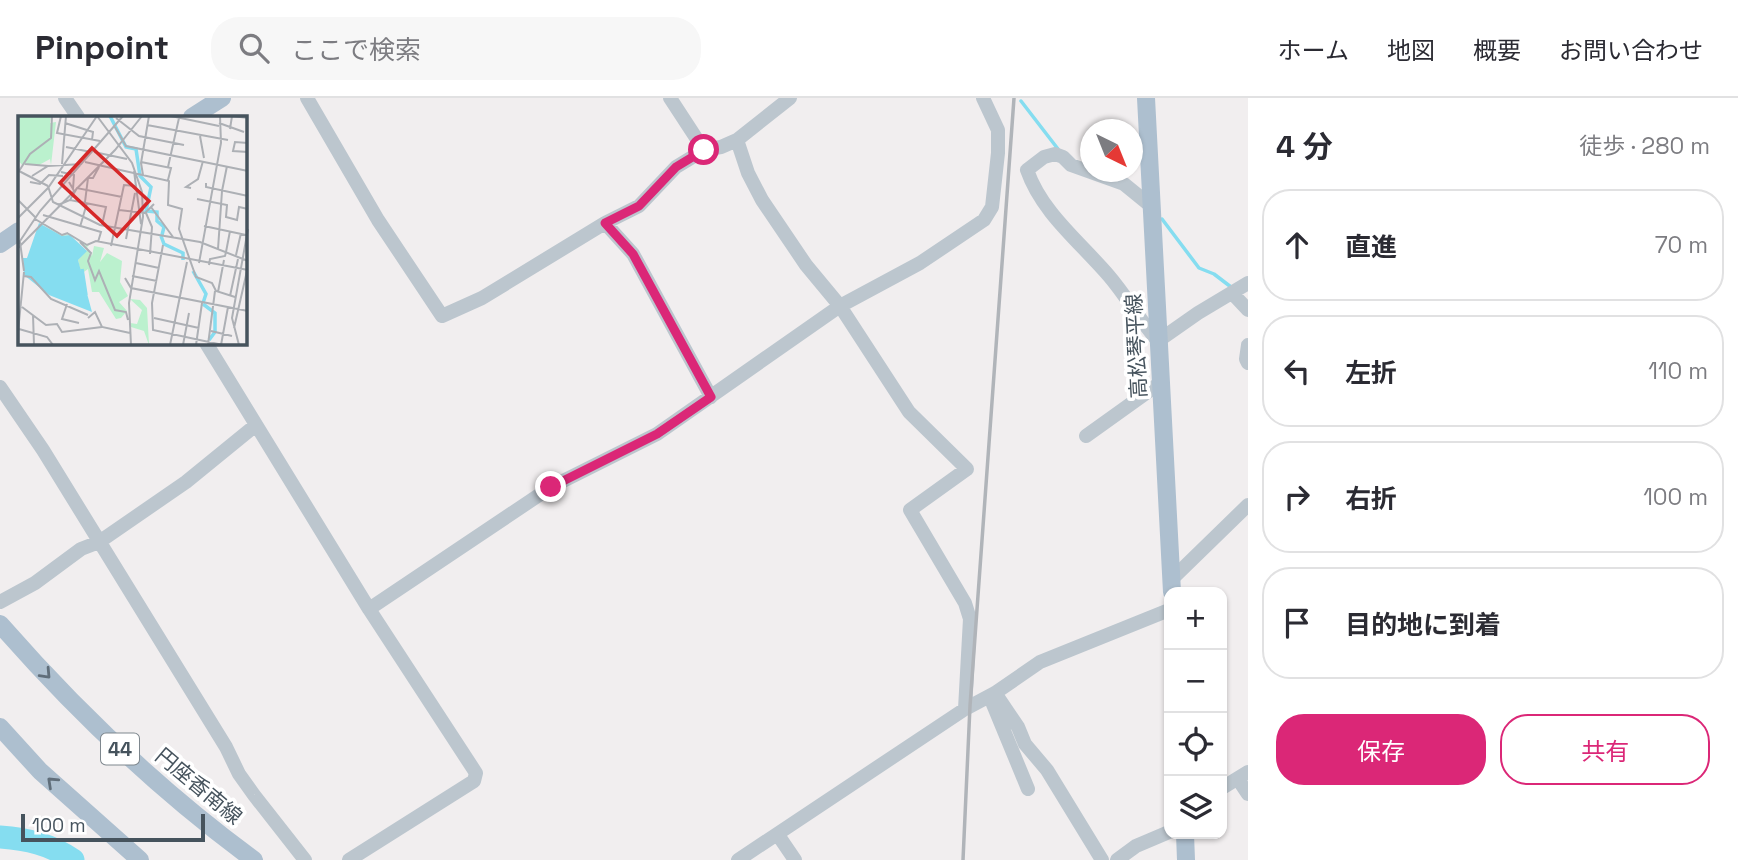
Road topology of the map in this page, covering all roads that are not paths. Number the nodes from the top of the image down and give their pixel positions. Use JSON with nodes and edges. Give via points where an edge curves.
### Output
{"nodes":[{"id":1,"x":65,"y":98,"type":"edge"},
{"id":2,"x":222,"y":98,"type":"edge"},
{"id":3,"x":307,"y":98,"type":"edge"},
{"id":4,"x":670,"y":98,"type":"edge"},
{"id":5,"x":790,"y":98,"type":"edge"},
{"id":6,"x":984,"y":98,"type":"edge"},
{"id":7,"x":1146,"y":98,"type":"edge"},
{"id":8,"x":77,"y":116,"type":"edge"},
{"id":9,"x":194,"y":116,"type":"edge"},
{"id":10,"x":737,"y":140,"type":"junction"},
{"id":11,"x":704,"y":150,"type":"junction"},
{"id":12,"x":1151,"y":206,"type":"junction"},
{"id":13,"x":605,"y":223,"type":"junction"},
{"id":14,"x":1248,"y":283,"type":"edge"},
{"id":15,"x":1232,"y":293,"type":"junction"},
{"id":16,"x":840,"y":306,"type":"junction"},
{"id":17,"x":1248,"y":310,"type":"edge"},
{"id":18,"x":1158,"y":341,"type":"junction"},
{"id":19,"x":207,"y":345,"type":"edge"},
{"id":20,"x":1248,"y":345,"type":"edge"},
{"id":21,"x":1248,"y":363,"type":"edge"},
{"id":22,"x":1160,"y":383,"type":"junction"},
{"id":23,"x":0,"y":387,"type":"edge"},
{"id":24,"x":711,"y":397,"type":"junction"},
{"id":25,"x":256,"y":425,"type":"junction"},
{"id":26,"x":1086,"y":436,"type":"dead end"},
{"id":27,"x":1248,"y":505,"type":"edge"},
{"id":28,"x":99,"y":542,"type":"junction"},
{"id":29,"x":1172,"y":586,"type":"edge"},
{"id":30,"x":0,"y":602,"type":"edge"},
{"id":31,"x":369,"y":609,"type":"junction"},
{"id":32,"x":1164,"y":612,"type":"edge"},
{"id":33,"x":0,"y":624,"type":"edge"},
{"id":34,"x":992,"y":694,"type":"junction"},
{"id":35,"x":965,"y":709,"type":"junction"},
{"id":36,"x":0,"y":727,"type":"edge"},
{"id":37,"x":1243,"y":775,"type":"edge"},
{"id":38,"x":1227,"y":785,"type":"edge"},
{"id":39,"x":1028,"y":789,"type":"dead end"},
{"id":40,"x":1248,"y":794,"type":"edge"},
{"id":41,"x":1164,"y":834,"type":"edge"},
{"id":42,"x":778,"y":835,"type":"junction"},
{"id":43,"x":1185,"y":839,"type":"edge"},
{"id":44,"x":139,"y":860,"type":"edge"},
{"id":45,"x":254,"y":860,"type":"edge"},
{"id":46,"x":305,"y":860,"type":"edge"},
{"id":47,"x":349,"y":860,"type":"edge"},
{"id":48,"x":738,"y":860,"type":"edge"},
{"id":49,"x":795,"y":860,"type":"edge"},
{"id":50,"x":1102,"y":860,"type":"edge"},
{"id":51,"x":1117,"y":860,"type":"edge"},
{"id":52,"x":1186,"y":860,"type":"edge"}],
"edges":[{"from":1,"to":8,"type":"street"},
{"from":2,"to":9,"type":"main road"},
{"from":3,"to":13,"type":"street","via":[[442,316],[482,298]]},
{"from":4,"to":11,"type":"street"},
{"from":5,"to":10,"type":"street"},
{"from":6,"to":16,"type":"street","via":[[998,130],[992,208],[984,220],[920,263]]},
{"from":7,"to":12,"type":"main road","name":"高松琴平線"},
{"from":10,"to":11,"type":"street"},
{"from":10,"to":16,"type":"street","via":[[762,200]]},
{"from":11,"to":13,"type":"street","via":[[676,167],[639,206]]},
{"from":12,"to":18,"type":"main road","name":"高松琴平線"},
{"from":12,"to":18,"type":"street","via":[[1124,184],[1055,154],[1027,170],[1033,187],[1058,221],[1111,278]]},
{"from":13,"to":24,"type":"street","via":[[633,254]]},
{"from":14,"to":15,"type":"street"},
{"from":15,"to":17,"type":"street"},
{"from":15,"to":18,"type":"street"},
{"from":16,"to":24,"type":"street"},
{"from":16,"to":35,"type":"street","via":[[909,412],[967,469],[910,510],[970,619]]},
{"from":18,"to":22,"type":"main road","name":"高松琴平線"},
{"from":19,"to":25,"type":"street"},
{"from":20,"to":21,"type":"street"},
{"from":22,"to":26,"type":"street"},
{"from":22,"to":29,"type":"main road","name":"高松琴平線"},
{"from":23,"to":28,"type":"street"},
{"from":24,"to":31,"type":"street","via":[[645,440],[551,487]]},
{"from":25,"to":28,"type":"street","via":[[186,482]]},
{"from":25,"to":31,"type":"street"},
{"from":27,"to":29,"type":"street"},
{"from":28,"to":30,"type":"street"},
{"from":28,"to":46,"type":"street","via":[[239,774]]},
{"from":31,"to":47,"type":"street","via":[[476,773],[474,781]]},
{"from":32,"to":34,"type":"street","via":[[1040,662]]},
{"from":33,"to":45,"type":"main road","name":"円座香南線","number":"44","one_way":true,"via":[[86,717],[158,784]]},
{"from":34,"to":35,"type":"street"},
{"from":34,"to":39,"type":"street"},
{"from":34,"to":50,"type":"street","via":[[1046,769]]},
{"from":35,"to":42,"type":"street"},
{"from":44,"to":36,"type":"main road","one_way":true,"via":[[40,771]]},
{"from":37,"to":38,"type":"street"},
{"from":37,"to":40,"type":"street"},
{"from":41,"to":51,"type":"street"},
{"from":42,"to":48,"type":"street"},
{"from":42,"to":49,"type":"street"},
{"from":43,"to":52,"type":"main road"}]}
